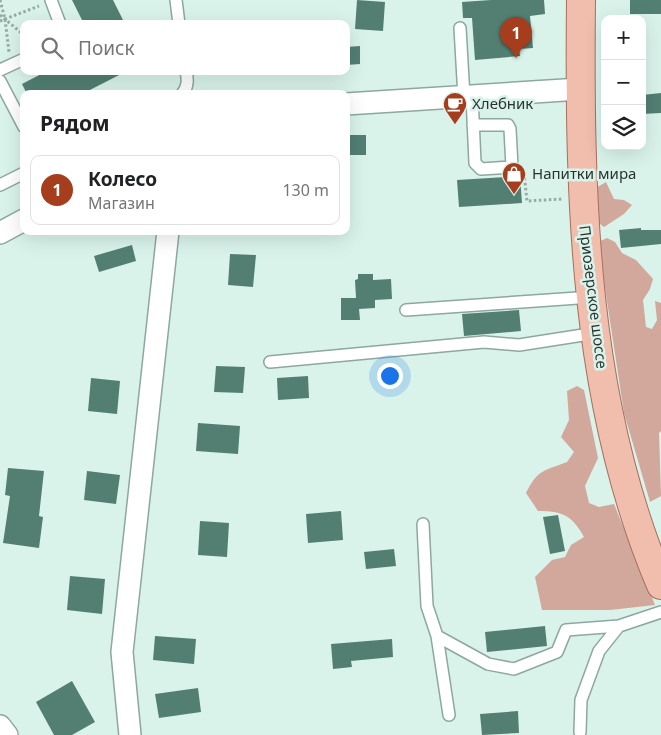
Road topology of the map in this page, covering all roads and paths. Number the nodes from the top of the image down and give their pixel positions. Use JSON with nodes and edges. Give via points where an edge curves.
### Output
{"nodes":[{"id":1,"x":0,"y":0,"type":"edge"},
{"id":2,"x":176,"y":0,"type":"edge"},
{"id":3,"x":581,"y":0,"type":"edge"},
{"id":4,"x":50,"y":1,"type":"edge"},
{"id":5,"x":0,"y":15,"type":"edge"},
{"id":6,"x":5,"y":19,"type":"junction"},
{"id":7,"x":58,"y":20,"type":"edge"},
{"id":8,"x":178,"y":20,"type":"edge"},
{"id":9,"x":0,"y":21,"type":"edge"},
{"id":10,"x":460,"y":28,"type":"dead end"},
{"id":11,"x":20,"y":32,"type":"edge"},
{"id":12,"x":20,"y":61,"type":"edge"},
{"id":13,"x":5,"y":68,"type":"edge"},
{"id":14,"x":187,"y":75,"type":"edge"},
{"id":15,"x":0,"y":81,"type":"edge"},
{"id":16,"x":580,"y":89,"type":"junction"},
{"id":17,"x":185,"y":90,"type":"edge"},
{"id":18,"x":468,"y":96,"type":"junction"},
{"id":19,"x":350,"y":104,"type":"edge"},
{"id":20,"x":20,"y":119,"type":"edge"},
{"id":21,"x":473,"y":125,"type":"junction"},
{"id":22,"x":512,"y":167,"type":"junction"},
{"id":23,"x":20,"y":175,"type":"edge"},
{"id":24,"x":0,"y":185,"type":"edge"},
{"id":25,"x":582,"y":198,"type":"junction"},
{"id":26,"x":20,"y":222,"type":"edge"},
{"id":27,"x":0,"y":233,"type":"edge"},
{"id":28,"x":168,"y":235,"type":"edge"},
{"id":29,"x":592,"y":297,"type":"junction"},
{"id":30,"x":406,"y":310,"type":"dead end"},
{"id":31,"x":596,"y":333,"type":"junction"},
{"id":32,"x":270,"y":362,"type":"dead end"},
{"id":33,"x":423,"y":524,"type":"dead end"},
{"id":34,"x":661,"y":585,"type":"edge"},
{"id":35,"x":661,"y":612,"type":"edge"},
{"id":36,"x":619,"y":626,"type":"junction"},
{"id":37,"x":437,"y":636,"type":"junction"},
{"id":38,"x":449,"y":715,"type":"dead end"},
{"id":39,"x":580,"y":732,"type":"dead end"},
{"id":40,"x":130,"y":735,"type":"edge"}],
"edges":[{"from":1,"to":6,"type":"path"},
{"from":2,"to":8,"type":"lane"},
{"from":3,"to":16,"type":"main road","name":"Приозерское шоссе"},
{"from":4,"to":6,"type":"path"},
{"from":4,"to":7,"type":"lane"},
{"from":5,"to":6,"type":"path"},
{"from":6,"to":9,"type":"path"},
{"from":6,"to":11,"type":"path"},
{"from":6,"to":13,"type":"path"},
{"from":10,"to":18,"type":"lane"},
{"from":12,"to":13,"type":"lane"},
{"from":14,"to":17,"type":"lane"},
{"from":15,"to":20,"type":"lane"},
{"from":16,"to":18,"type":"street"},
{"from":16,"to":25,"type":"main road","name":"Приозерское шоссе"},
{"from":18,"to":19,"type":"street"},
{"from":18,"to":21,"type":"lane"},
{"from":21,"to":22,"type":"lane","via":[[477,167]]},
{"from":21,"to":22,"type":"lane","via":[[508,125]]},
{"from":22,"to":25,"type":"path","via":[[525,174],[527,201]]},
{"from":23,"to":24,"type":"lane"},
{"from":25,"to":29,"type":"main road","name":"Приозерское шоссе"},
{"from":26,"to":27,"type":"street"},
{"from":28,"to":40,"type":"street","via":[[122,652]]},
{"from":29,"to":30,"type":"lane"},
{"from":29,"to":31,"type":"main road","name":"Приозерское шоссе"},
{"from":31,"to":32,"type":"lane","via":[[519,346],[484,342]]},
{"from":31,"to":34,"type":"main road","name":"Приозерское шоссе","via":[[616,451],[636,522]]},
{"from":33,"to":37,"type":"lane","via":[[427,606]]},
{"from":35,"to":36,"type":"lane"},
{"from":36,"to":37,"type":"lane","via":[[566,630],[557,652],[514,669],[488,664]]},
{"from":36,"to":39,"type":"lane","via":[[600,651],[581,700]]},
{"from":37,"to":38,"type":"lane"}]}
